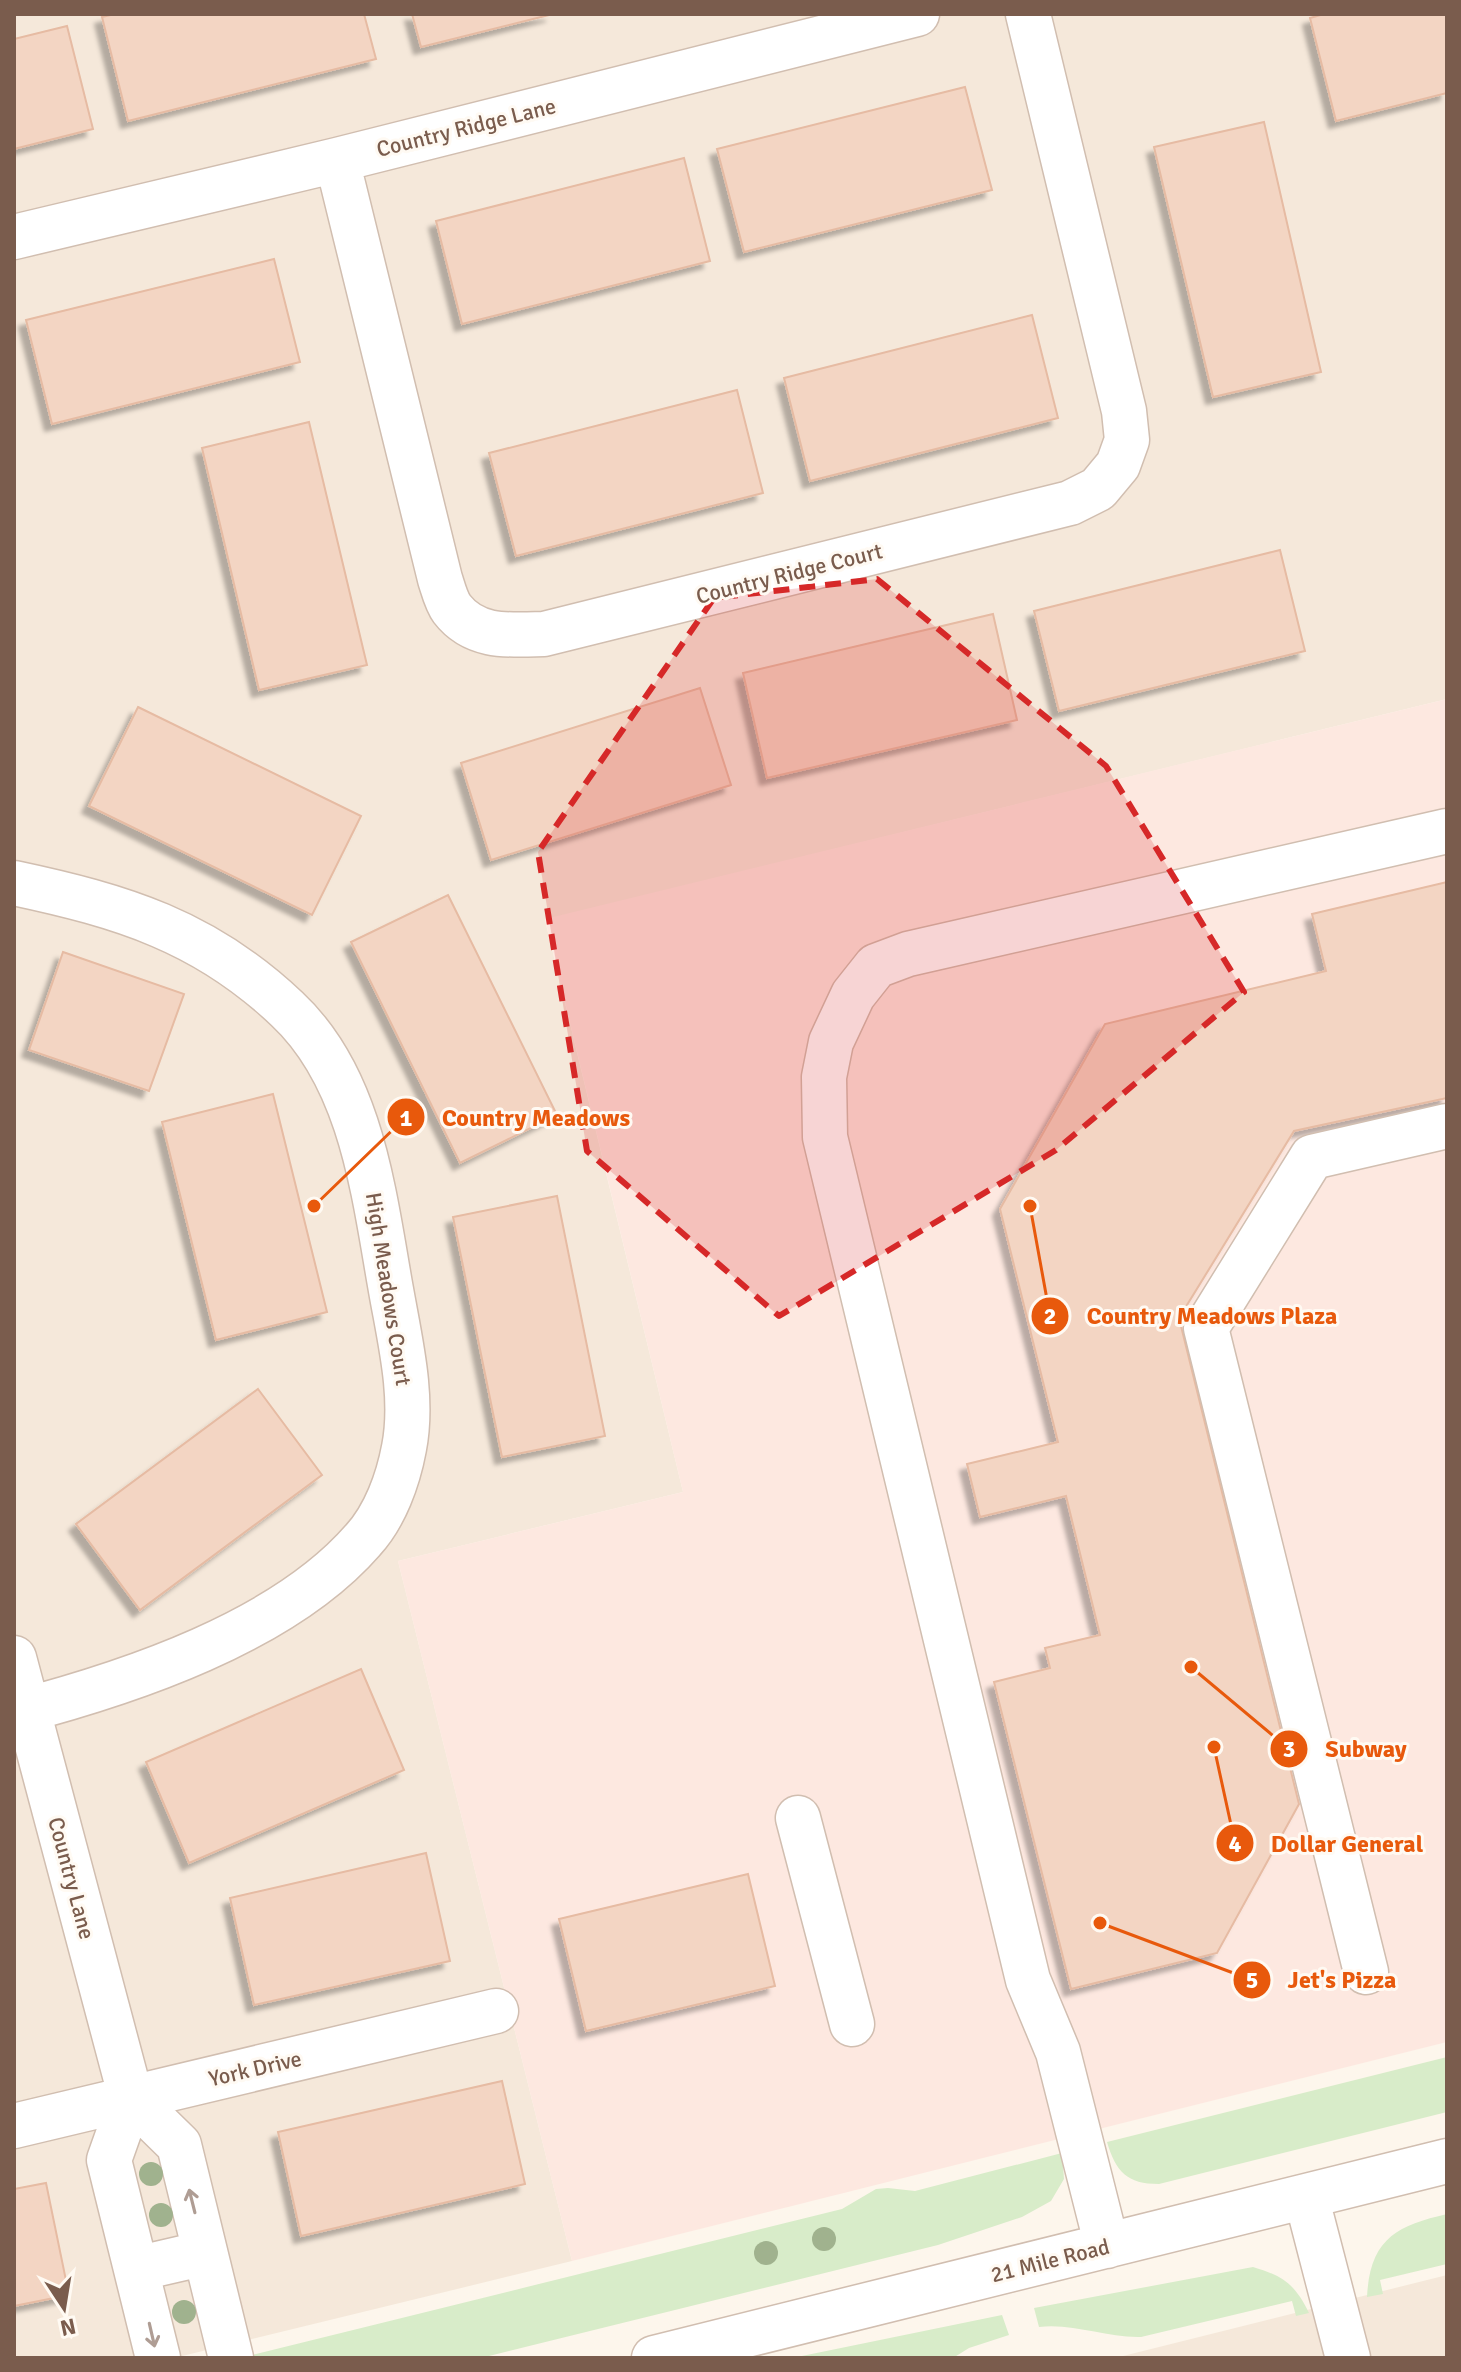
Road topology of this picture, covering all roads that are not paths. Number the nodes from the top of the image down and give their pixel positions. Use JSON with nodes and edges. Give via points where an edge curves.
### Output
{"nodes":[{"id":1,"x":917,"y":14,"type":"edge"},
{"id":2,"x":1028,"y":14,"type":"edge"},
{"id":3,"x":337,"y":160,"type":"junction"},
{"id":4,"x":14,"y":237,"type":"edge"},
{"id":5,"x":1447,"y":831,"type":"edge"},
{"id":6,"x":14,"y":883,"type":"edge"},
{"id":7,"x":1447,"y":1126,"type":"edge"},
{"id":8,"x":14,"y":1658,"type":"edge"},
{"id":9,"x":21,"y":1711,"type":"edge"},
{"id":10,"x":798,"y":1818,"type":"dead end"},
{"id":11,"x":1366,"y":1972,"type":"dead end"},
{"id":12,"x":496,"y":2011,"type":"dead end"},
{"id":13,"x":852,"y":2024,"type":"dead end"},
{"id":14,"x":131,"y":2098,"type":"junction"},
{"id":15,"x":14,"y":2126,"type":"edge"},
{"id":16,"x":1447,"y":2161,"type":"edge"},
{"id":17,"x":1306,"y":2196,"type":"junction"},
{"id":18,"x":1107,"y":2246,"type":"junction"},
{"id":19,"x":205,"y":2253,"type":"junction"},
{"id":20,"x":136,"y":2269,"type":"junction"},
{"id":21,"x":158,"y":2358,"type":"edge"},
{"id":22,"x":231,"y":2358,"type":"edge"},
{"id":23,"x":654,"y":2358,"type":"edge"},
{"id":24,"x":1348,"y":2358,"type":"edge"}],
"edges":[{"from":1,"to":3,"type":"street","name":"Country Ridge Lane"},
{"from":2,"to":3,"type":"street","name":"Country Ridge Court","via":[[1124,411],[1127,440],[1118,465],[1098,489],[1070,503],[544,634],[476,630],[451,608]]},
{"from":3,"to":4,"type":"street","name":"Country Ridge Lane"},
{"from":5,"to":18,"type":"street","via":[[908,954],[876,966],[853,995],[831,1042],[824,1077],[825,1137],[1028,1980],[1058,2052]]},
{"from":6,"to":9,"type":"street","name":"High Meadows Court","via":[[149,919],[208,947],[290,1011],[324,1054],[350,1106],[367,1159],[407,1402],[404,1447],[391,1496],[365,1539],[328,1575],[234,1634],[171,1664]]},
{"from":7,"to":11,"type":"street","via":[[1312,1157],[1206,1328]]},
{"from":8,"to":9,"type":"street","name":"Country Lane"},
{"from":9,"to":14,"type":"street","name":"Country Lane"},
{"from":10,"to":13,"type":"street"},
{"from":12,"to":14,"type":"street","name":"York Drive"},
{"from":14,"to":15,"type":"street","name":"York Drive"},
{"from":19,"to":14,"type":"street","one_way":true,"via":[[179,2145]]},
{"from":14,"to":20,"type":"street","via":[[109,2160]]},
{"from":16,"to":17,"type":"street","name":"21 Mile Road"},
{"from":17,"to":18,"type":"street","name":"21 Mile Road"},
{"from":17,"to":24,"type":"street"},
{"from":18,"to":23,"type":"street","name":"21 Mile Road"},
{"from":19,"to":20,"type":"street"},
{"from":19,"to":22,"type":"street"},
{"from":20,"to":21,"type":"street","one_way":true}]}
